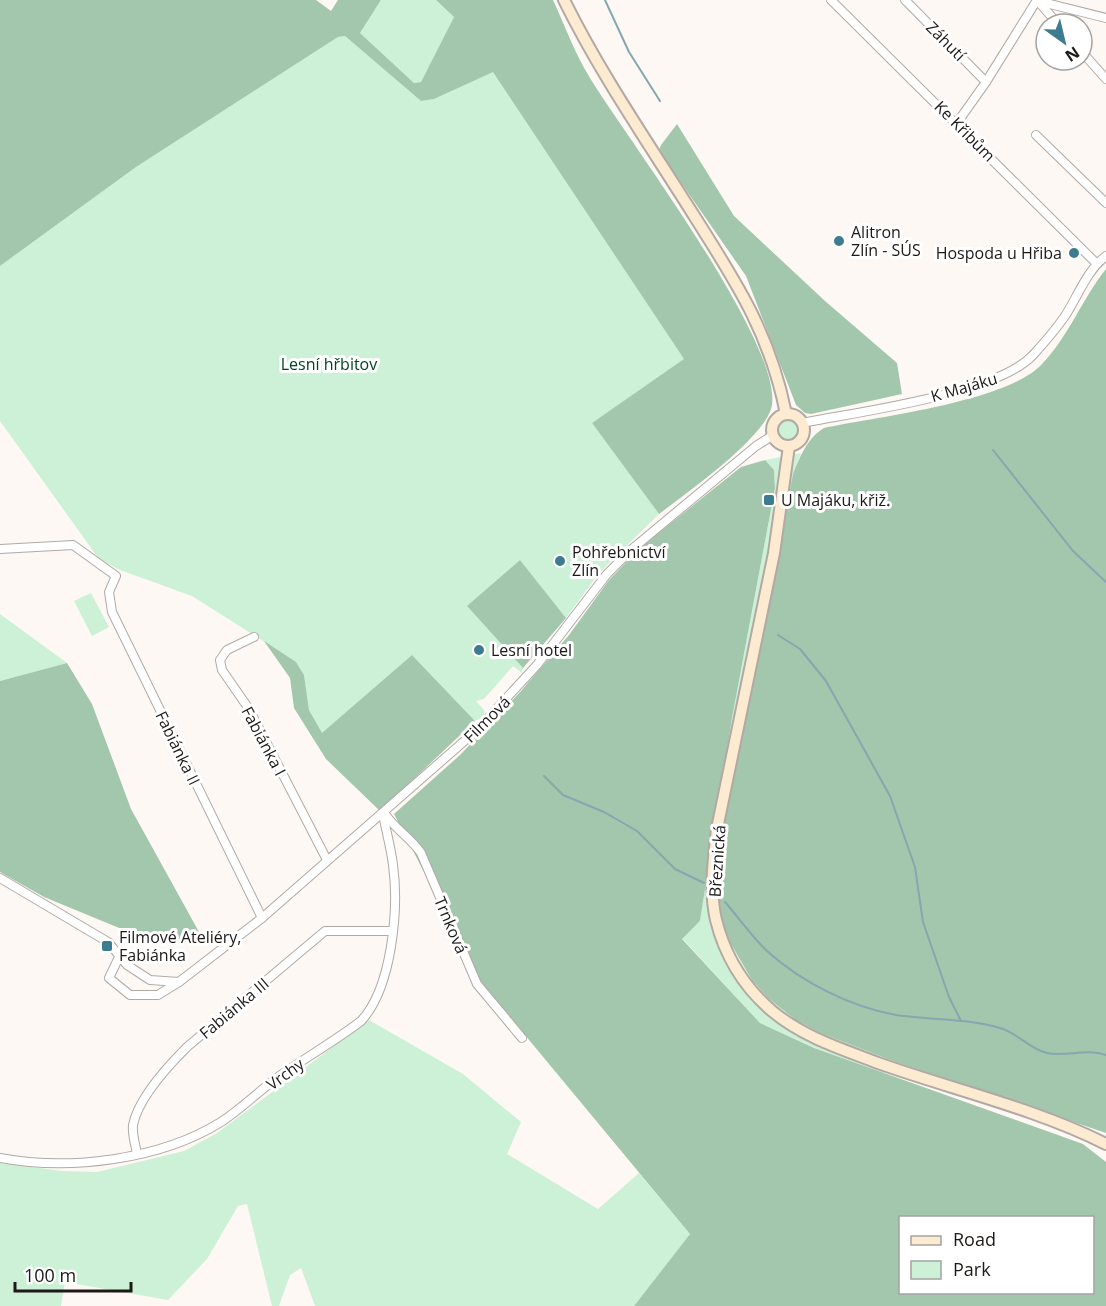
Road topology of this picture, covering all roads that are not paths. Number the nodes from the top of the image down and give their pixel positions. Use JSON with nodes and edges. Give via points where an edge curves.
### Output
{"nodes":[{"id":1,"x":564,"y":0,"type":"edge"},
{"id":2,"x":831,"y":0,"type":"edge"},
{"id":3,"x":905,"y":0,"type":"edge"},
{"id":4,"x":1037,"y":0,"type":"edge"},
{"id":5,"x":1048,"y":12,"type":"edge"},
{"id":6,"x":1106,"y":18,"type":"edge"},
{"id":7,"x":1094,"y":66,"type":"edge"},
{"id":8,"x":1106,"y":79,"type":"edge"},
{"id":9,"x":987,"y":82,"type":"junction"},
{"id":10,"x":957,"y":123,"type":"junction"},
{"id":11,"x":1036,"y":135,"type":"dead end"},
{"id":12,"x":1106,"y":203,"type":"edge"},
{"id":13,"x":1106,"y":256,"type":"edge"},
{"id":14,"x":1096,"y":263,"type":"junction"},
{"id":15,"x":786,"y":414,"type":"junction"},
{"id":16,"x":802,"y":423,"type":"junction"},
{"id":17,"x":772,"y":436,"type":"junction"},
{"id":18,"x":789,"y":446,"type":"junction"},
{"id":19,"x":0,"y":549,"type":"edge"},
{"id":20,"x":254,"y":637,"type":"dead end"},
{"id":21,"x":384,"y":813,"type":"junction"},
{"id":22,"x":327,"y":860,"type":"junction"},
{"id":23,"x":0,"y":878,"type":"edge"},
{"id":24,"x":262,"y":918,"type":"junction"},
{"id":25,"x":391,"y":931,"type":"junction"},
{"id":26,"x":120,"y":955,"type":"junction"},
{"id":27,"x":179,"y":982,"type":"junction"},
{"id":28,"x":522,"y":1038,"type":"dead end"},
{"id":29,"x":1106,"y":1144,"type":"edge"},
{"id":30,"x":137,"y":1153,"type":"junction"},
{"id":31,"x":0,"y":1158,"type":"edge"}],
"edges":[{"from":1,"to":15,"type":"main road","via":[[606,77],[753,313],[772,356]]},
{"from":2,"to":10,"type":"street","name":"Ke Křibům"},
{"from":3,"to":9,"type":"street","name":"Záhutí"},
{"from":4,"to":5,"type":"street"},
{"from":4,"to":6,"type":"street"},
{"from":4,"to":9,"type":"street"},
{"from":7,"to":8,"type":"street"},
{"from":9,"to":10,"type":"street"},
{"from":10,"to":14,"type":"street","name":"Ke Křibům"},
{"from":11,"to":12,"type":"street"},
{"from":13,"to":14,"type":"street","name":"K Majáku"},
{"from":14,"to":16,"type":"street","name":"K Majáku","via":[[1065,316],[1031,357],[1004,376],[968,389]]},
{"from":15,"to":16,"type":"main road"},
{"from":15,"to":17,"type":"main road","via":[[773,423]]},
{"from":16,"to":18,"type":"main road","name":"Březnická","via":[[801,438]]},
{"from":17,"to":18,"type":"main road"},
{"from":17,"to":21,"type":"street","name":"Filmová","via":[[606,574],[506,702]]},
{"from":18,"to":29,"type":"main road","name":"Březnická","via":[[774,554],[717,829],[714,907],[734,968],[773,1012],[800,1030],[852,1053],[1029,1113]]},
{"from":19,"to":24,"type":"street","name":"Fabiánka II","via":[[73,545],[116,576],[109,592],[112,612]]},
{"from":20,"to":22,"type":"street","name":"Fabiánka I","via":[[227,651],[220,660],[222,670],[249,709]]},
{"from":21,"to":22,"type":"street","name":"Filmová"},
{"from":21,"to":25,"type":"street","name":"Vrchy","via":[[393,866]]},
{"from":21,"to":28,"type":"street","name":"Trnková","via":[[421,853],[477,984]]},
{"from":22,"to":24,"type":"street","name":"Filmová"},
{"from":23,"to":26,"type":"street","via":[[108,942]]},
{"from":24,"to":27,"type":"street","name":"Filmová"},
{"from":25,"to":30,"type":"street","name":"Vrchy","via":[[381,990],[361,1021],[277,1078],[220,1123],[171,1145]]},
{"from":25,"to":30,"type":"street","name":"Fabiánka III","via":[[326,931],[187,1047],[167,1067],[136,1115],[133,1127]]},
{"from":26,"to":27,"type":"street","via":[[127,965],[150,980]]},
{"from":26,"to":27,"type":"street","name":"Filmová","via":[[109,978],[130,995],[158,995]]},
{"from":30,"to":31,"type":"street","name":"Vrchy","via":[[66,1165]]}]}
